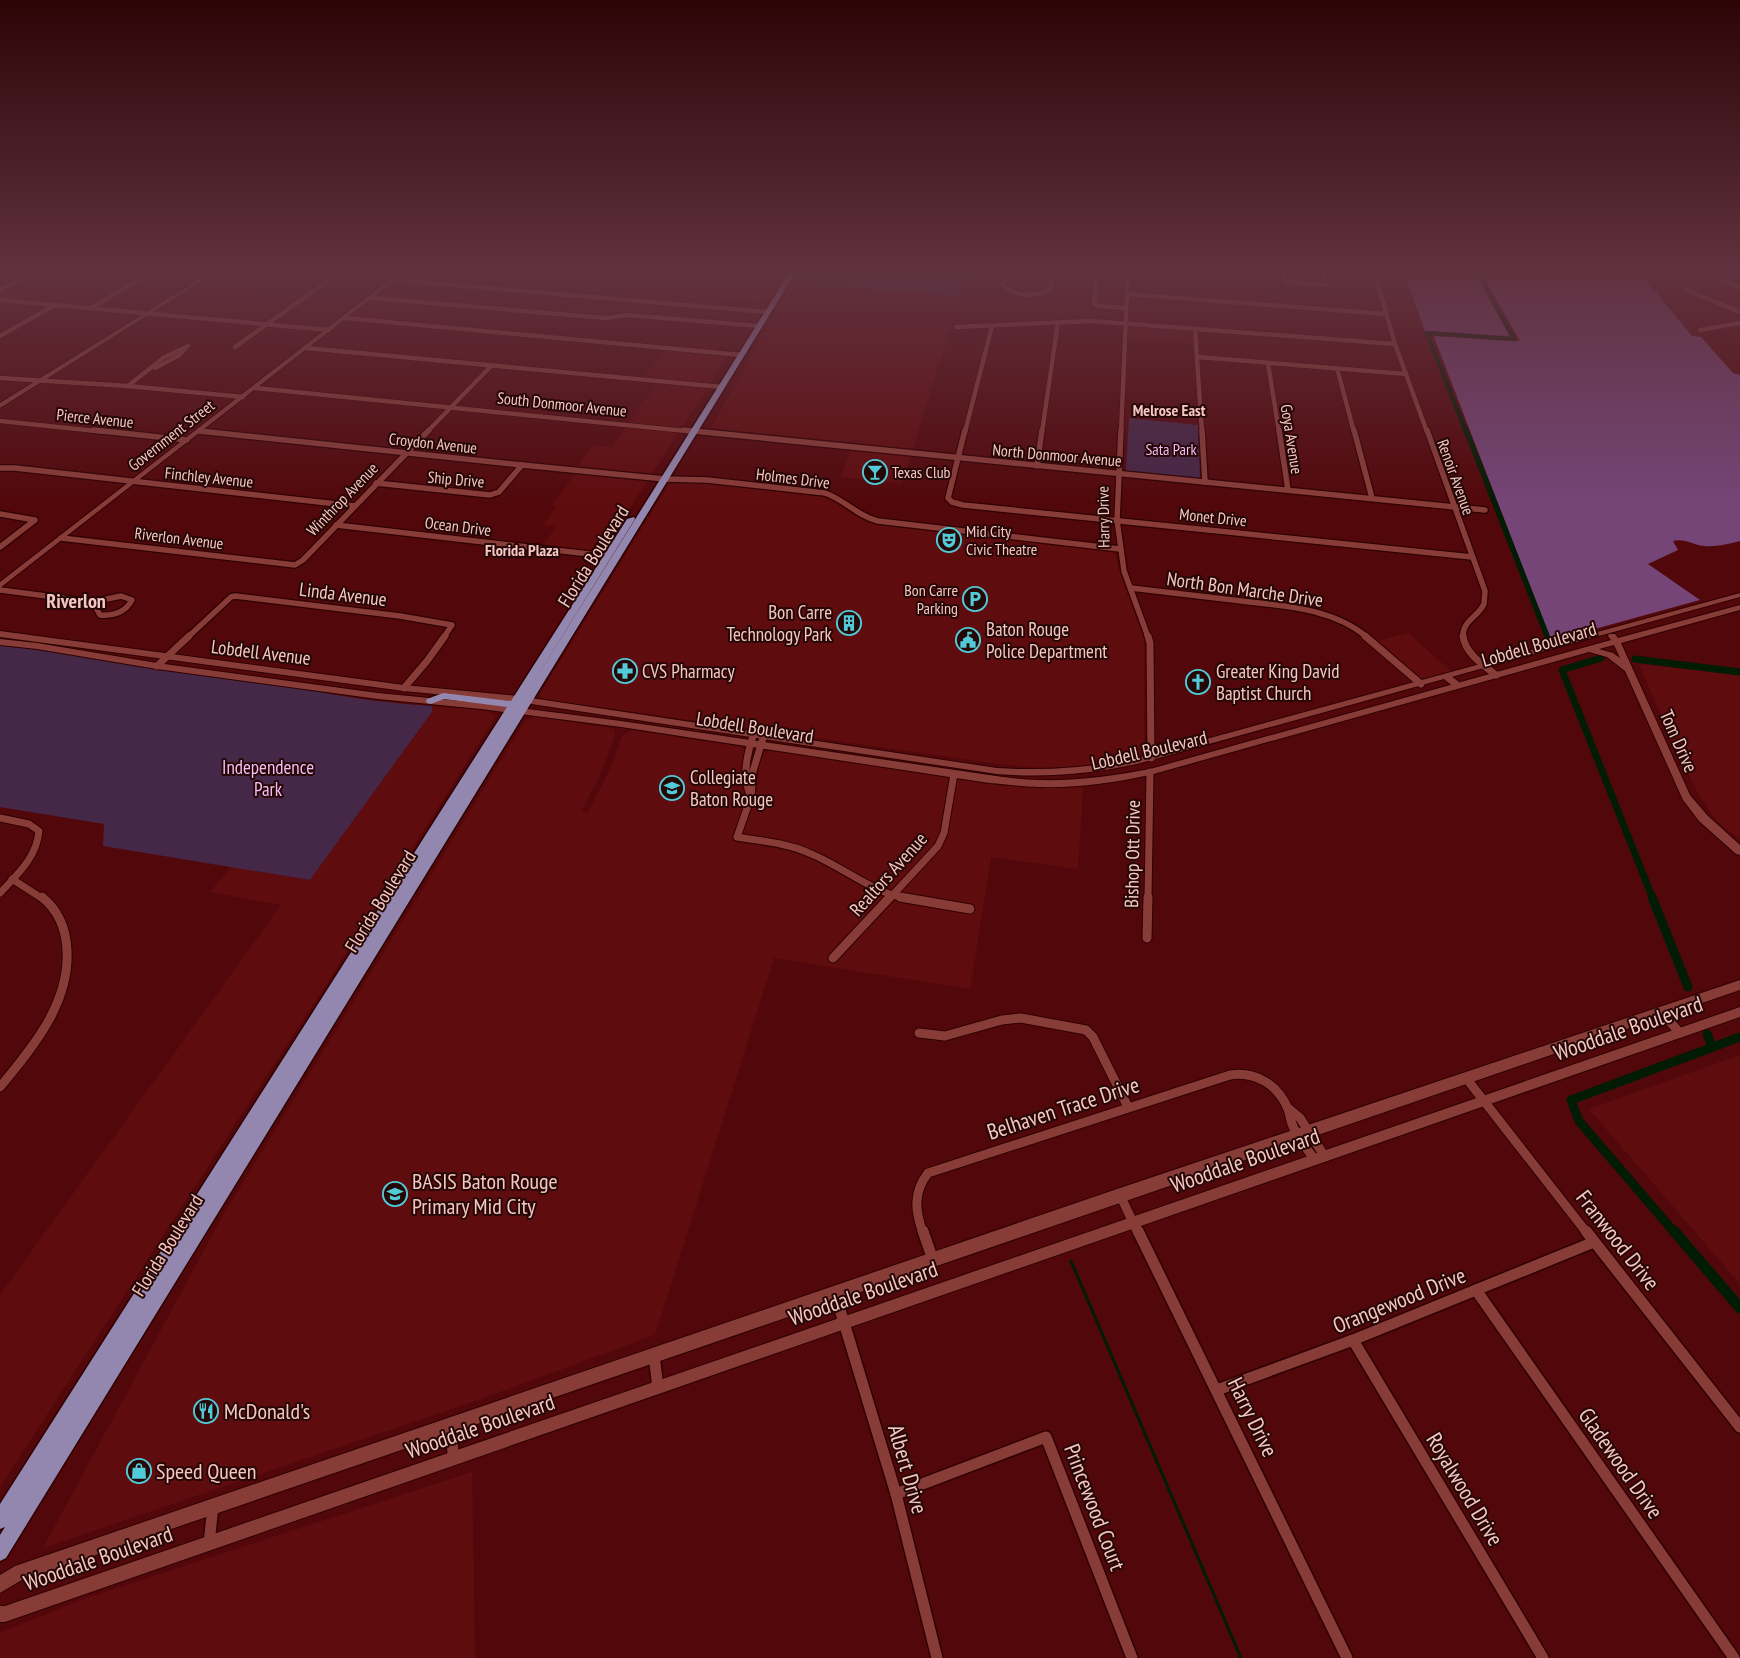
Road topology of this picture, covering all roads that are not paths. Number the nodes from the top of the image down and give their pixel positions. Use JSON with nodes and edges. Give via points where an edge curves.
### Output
{"nodes":[{"id":1,"x":93,"y":347,"type":"edge"},
{"id":2,"x":185,"y":347,"type":"edge"},
{"id":3,"x":187,"y":347,"type":"edge"},
{"id":4,"x":657,"y":347,"type":"edge"},
{"id":5,"x":743,"y":347,"type":"edge"},
{"id":6,"x":986,"y":347,"type":"edge"},
{"id":7,"x":1054,"y":347,"type":"edge"},
{"id":8,"x":1125,"y":347,"type":"edge"},
{"id":9,"x":1197,"y":347,"type":"edge"},
{"id":10,"x":1396,"y":347,"type":"edge"},
{"id":11,"x":306,"y":348,"type":"joint"},
{"id":12,"x":738,"y":355,"type":"junction"},
{"id":13,"x":1198,"y":357,"type":"junction"},
{"id":14,"x":1268,"y":363,"type":"junction"},
{"id":15,"x":492,"y":365,"type":"junction"},
{"id":16,"x":1337,"y":368,"type":"junction"},
{"id":17,"x":148,"y":372,"type":"junction"},
{"id":18,"x":1406,"y":374,"type":"junction"},
{"id":19,"x":0,"y":378,"type":"edge"},
{"id":20,"x":39,"y":381,"type":"junction"},
{"id":21,"x":128,"y":386,"type":"junction"},
{"id":22,"x":718,"y":386,"type":"junction"},
{"id":23,"x":255,"y":388,"type":"junction"},
{"id":24,"x":243,"y":397,"type":"junction"},
{"id":25,"x":0,"y":406,"type":"edge"},
{"id":26,"x":452,"y":406,"type":"junction"},
{"id":27,"x":0,"y":421,"type":"edge"},
{"id":28,"x":691,"y":430,"type":"junction"},
{"id":29,"x":199,"y":431,"type":"junction"},
{"id":30,"x":682,"y":438,"type":"junction"},
{"id":31,"x":187,"y":440,"type":"junction"},
{"id":32,"x":682,"y":451,"type":"junction"},
{"id":33,"x":407,"y":452,"type":"junction"},
{"id":34,"x":958,"y":458,"type":"junction"},
{"id":35,"x":522,"y":466,"type":"junction"},
{"id":36,"x":1037,"y":466,"type":"junction"},
{"id":37,"x":0,"y":468,"type":"edge"},
{"id":38,"x":1119,"y":474,"type":"junction"},
{"id":39,"x":660,"y":479,"type":"junction"},
{"id":40,"x":134,"y":482,"type":"junction"},
{"id":41,"x":1205,"y":482,"type":"junction"},
{"id":42,"x":376,"y":483,"type":"junction"},
{"id":43,"x":1288,"y":490,"type":"junction"},
{"id":44,"x":1372,"y":498,"type":"junction"},
{"id":45,"x":355,"y":506,"type":"junction"},
{"id":46,"x":1454,"y":507,"type":"junction"},
{"id":47,"x":1485,"y":510,"type":"dead end"},
{"id":48,"x":0,"y":514,"type":"edge"},
{"id":49,"x":1116,"y":520,"type":"junction"},
{"id":50,"x":336,"y":526,"type":"junction"},
{"id":51,"x":61,"y":538,"type":"junction"},
{"id":52,"x":0,"y":547,"type":"edge"},
{"id":53,"x":1120,"y":549,"type":"junction"},
{"id":54,"x":607,"y":556,"type":"junction"},
{"id":55,"x":1472,"y":557,"type":"junction"},
{"id":56,"x":294,"y":565,"type":"joint"},
{"id":57,"x":1,"y":585,"type":"edge"},
{"id":58,"x":1131,"y":588,"type":"junction"},
{"id":59,"x":1740,"y":595,"type":"edge"},
{"id":60,"x":584,"y":601,"type":"junction"},
{"id":61,"x":1718,"y":601,"type":"junction"},
{"id":62,"x":93,"y":602,"type":"junction"},
{"id":63,"x":1697,"y":607,"type":"junction"},
{"id":64,"x":1740,"y":607,"type":"edge"},
{"id":65,"x":1731,"y":609,"type":"junction"},
{"id":66,"x":1681,"y":623,"type":"junction"},
{"id":67,"x":1607,"y":632,"type":"junction"},
{"id":68,"x":0,"y":634,"type":"edge"},
{"id":69,"x":1616,"y":641,"type":"junction"},
{"id":70,"x":0,"y":642,"type":"edge"},
{"id":71,"x":1588,"y":649,"type":"junction"},
{"id":72,"x":166,"y":657,"type":"junction"},
{"id":73,"x":157,"y":666,"type":"junction"},
{"id":74,"x":1486,"y":666,"type":"junction"},
{"id":75,"x":1629,"y":671,"type":"junction"},
{"id":76,"x":1496,"y":675,"type":"junction"},
{"id":77,"x":1447,"y":677,"type":"junction"},
{"id":78,"x":1421,"y":684,"type":"junction"},
{"id":79,"x":1457,"y":685,"type":"junction"},
{"id":80,"x":404,"y":688,"type":"junction"},
{"id":81,"x":336,"y":690,"type":"junction"},
{"id":82,"x":431,"y":701,"type":"joint"},
{"id":83,"x":519,"y":705,"type":"junction"},
{"id":84,"x":1277,"y":723,"type":"junction"},
{"id":85,"x":1287,"y":733,"type":"junction"},
{"id":86,"x":754,"y":734,"type":"junction"},
{"id":87,"x":764,"y":735,"type":"junction"},
{"id":88,"x":709,"y":738,"type":"junction"},
{"id":89,"x":811,"y":742,"type":"junction"},
{"id":90,"x":750,"y":744,"type":"junction"},
{"id":91,"x":761,"y":746,"type":"junction"},
{"id":92,"x":1151,"y":758,"type":"junction"},
{"id":93,"x":956,"y":764,"type":"junction"},
{"id":94,"x":902,"y":767,"type":"junction"},
{"id":95,"x":1150,"y":772,"type":"junction"},
{"id":96,"x":954,"y":774,"type":"junction"},
{"id":97,"x":751,"y":797,"type":"junction"},
{"id":98,"x":0,"y":818,"type":"edge"},
{"id":99,"x":437,"y":837,"type":"joint"},
{"id":100,"x":1740,"y":851,"type":"edge"},
{"id":101,"x":12,"y":879,"type":"junction"},
{"id":102,"x":0,"y":893,"type":"edge"},
{"id":103,"x":891,"y":896,"type":"junction"},
{"id":104,"x":970,"y":909,"type":"dead end"},
{"id":105,"x":1147,"y":938,"type":"dead end"},
{"id":106,"x":833,"y":958,"type":"dead end"},
{"id":107,"x":1740,"y":985,"type":"edge"},
{"id":108,"x":1661,"y":1012,"type":"junction"},
{"id":109,"x":1740,"y":1012,"type":"edge"},
{"id":110,"x":919,"y":1033,"type":"dead end"},
{"id":111,"x":1680,"y":1033,"type":"junction"},
{"id":112,"x":1466,"y":1078,"type":"junction"},
{"id":113,"x":0,"y":1087,"type":"edge"},
{"id":114,"x":278,"y":1091,"type":"junction"},
{"id":115,"x":1484,"y":1102,"type":"junction"},
{"id":116,"x":1128,"y":1107,"type":"junction"},
{"id":117,"x":1304,"y":1133,"type":"junction"},
{"id":118,"x":1320,"y":1158,"type":"junction"},
{"id":119,"x":1120,"y":1195,"type":"junction"},
{"id":120,"x":1133,"y":1223,"type":"junction"},
{"id":121,"x":176,"y":1240,"type":"junction"},
{"id":122,"x":1594,"y":1242,"type":"junction"},
{"id":123,"x":933,"y":1260,"type":"junction"},
{"id":124,"x":1476,"y":1290,"type":"junction"},
{"id":125,"x":835,"y":1293,"type":"junction"},
{"id":126,"x":844,"y":1323,"type":"junction"},
{"id":127,"x":139,"y":1327,"type":"junction"},
{"id":128,"x":1354,"y":1340,"type":"junction"},
{"id":129,"x":654,"y":1355,"type":"junction"},
{"id":130,"x":658,"y":1388,"type":"junction"},
{"id":131,"x":1217,"y":1390,"type":"junction"},
{"id":132,"x":452,"y":1424,"type":"junction"},
{"id":133,"x":1740,"y":1427,"type":"edge"},
{"id":134,"x":453,"y":1459,"type":"junction"},
{"id":135,"x":896,"y":1494,"type":"junction"},
{"id":136,"x":213,"y":1506,"type":"junction"},
{"id":137,"x":0,"y":1520,"type":"edge"},
{"id":138,"x":209,"y":1544,"type":"junction"},
{"id":139,"x":0,"y":1552,"type":"edge"},
{"id":140,"x":0,"y":1585,"type":"edge"},
{"id":141,"x":0,"y":1614,"type":"edge"},
{"id":142,"x":937,"y":1658,"type":"edge"},
{"id":143,"x":1132,"y":1658,"type":"edge"},
{"id":144,"x":1347,"y":1658,"type":"edge"},
{"id":145,"x":1543,"y":1658,"type":"edge"},
{"id":146,"x":1734,"y":1658,"type":"edge"}],
"edges":[{"from":1,"to":20,"type":"main road"},
{"from":2,"to":17,"type":"street","via":[[163,358]]},
{"from":3,"to":17,"type":"street","via":[[178,356]]},
{"from":4,"to":12,"type":"street"},
{"from":5,"to":12,"type":"main road","name":"Florida Boulevard"},
{"from":6,"to":34,"type":"street"},
{"from":7,"to":36,"type":"street"},
{"from":8,"to":38,"type":"street","name":"Harry Drive"},
{"from":9,"to":13,"type":"street"},
{"from":10,"to":18,"type":"street","name":"Renoir Avenue"},
{"from":11,"to":15,"type":"street"},
{"from":11,"to":23,"type":"main road","name":"Government Street"},
{"from":12,"to":22,"type":"main road","name":"Florida Boulevard"},
{"from":13,"to":14,"type":"street"},
{"from":13,"to":41,"type":"street"},
{"from":14,"to":16,"type":"street"},
{"from":14,"to":43,"type":"street","name":"Goya Avenue"},
{"from":15,"to":22,"type":"street"},
{"from":15,"to":26,"type":"street","name":"Winthrop Avenue"},
{"from":16,"to":18,"type":"street"},
{"from":16,"to":44,"type":"street"},
{"from":17,"to":21,"type":"street"},
{"from":18,"to":46,"type":"street","name":"Renoir Avenue"},
{"from":19,"to":20,"type":"street"},
{"from":20,"to":21,"type":"street"},
{"from":20,"to":25,"type":"main road"},
{"from":21,"to":24,"type":"street"},
{"from":22,"to":28,"type":"main road","name":"Florida Boulevard"},
{"from":23,"to":24,"type":"main road","name":"Government Street"},
{"from":23,"to":26,"type":"street","name":"South Donmoor Avenue"},
{"from":24,"to":29,"type":"main road","name":"Government Street"},
{"from":26,"to":28,"type":"street","name":"South Donmoor Avenue"},
{"from":26,"to":33,"type":"street","name":"Winthrop Avenue"},
{"from":27,"to":31,"type":"street","name":"Pierce Avenue"},
{"from":28,"to":30,"type":"main road","name":"Florida Boulevard"},
{"from":28,"to":32,"type":"main road","name":"Florida Boulevard"},
{"from":28,"to":34,"type":"street","name":"North Donmoor Avenue"},
{"from":29,"to":31,"type":"main road","name":"Government Street"},
{"from":29,"to":33,"type":"street","name":"Croydon Avenue"},
{"from":30,"to":32,"type":"main road","via":[[685,439]]},
{"from":30,"to":39,"type":"main road","name":"Florida Boulevard"},
{"from":31,"to":40,"type":"main road","name":"Government Street"},
{"from":32,"to":39,"type":"main road","name":"Florida Boulevard"},
{"from":33,"to":35,"type":"street","name":"Croydon Avenue"},
{"from":33,"to":42,"type":"street","name":"Winthrop Avenue"},
{"from":34,"to":36,"type":"street","name":"North Donmoor Avenue"},
{"from":34,"to":49,"type":"street","name":"Monet Drive","via":[[948,498],[952,502]]},
{"from":35,"to":39,"type":"street","name":"Croydon Avenue"},
{"from":35,"to":42,"type":"street","name":"Ship Drive","via":[[498,492],[490,495]]},
{"from":36,"to":38,"type":"street","name":"North Donmoor Avenue"},
{"from":37,"to":40,"type":"street","name":"Finchley Avenue"},
{"from":38,"to":41,"type":"street","name":"North Donmoor Avenue"},
{"from":38,"to":49,"type":"street","name":"Harry Drive"},
{"from":39,"to":53,"type":"street","name":"Holmes Drive","via":[[707,480],[825,493],[840,497],[860,514],[873,520]]},
{"from":39,"to":54,"type":"main road","name":"Florida Boulevard"},
{"from":39,"to":60,"type":"main road","name":"Florida Boulevard"},
{"from":40,"to":45,"type":"street","name":"Finchley Avenue"},
{"from":40,"to":51,"type":"main road","name":"Government Street"},
{"from":41,"to":43,"type":"street","name":"North Donmoor Avenue"},
{"from":42,"to":45,"type":"street","name":"Winthrop Avenue"},
{"from":43,"to":44,"type":"street","name":"North Donmoor Avenue"},
{"from":44,"to":46,"type":"street","name":"North Donmoor Avenue"},
{"from":45,"to":50,"type":"street","name":"Winthrop Avenue"},
{"from":46,"to":47,"type":"street","name":"North Donmoor Avenue"},
{"from":46,"to":55,"type":"street","name":"Renoir Avenue"},
{"from":48,"to":52,"type":"street","via":[[35,519]]},
{"from":49,"to":53,"type":"street","name":"Harry Drive"},
{"from":49,"to":55,"type":"street","name":"Monet Drive"},
{"from":50,"to":54,"type":"street","name":"Ocean Drive"},
{"from":50,"to":56,"type":"street","name":"Winthrop Avenue"},
{"from":51,"to":56,"type":"street","name":"Riverlon Avenue"},
{"from":51,"to":57,"type":"main road","name":"Government Street"},
{"from":53,"to":58,"type":"street","name":"Harry Drive"},
{"from":54,"to":60,"type":"main road","name":"Florida Boulevard"},
{"from":55,"to":74,"type":"street","name":"Renoir Avenue","via":[[1486,600],[1483,608],[1465,625],[1463,633],[1466,644]]},
{"from":57,"to":62,"type":"street"},
{"from":58,"to":78,"type":"street","name":"North Bon Marche Drive","via":[[1304,609],[1336,618],[1355,627]]},
{"from":58,"to":92,"type":"street","name":"Harry Drive","via":[[1151,650]]},
{"from":59,"to":61,"type":"main road","name":"Lobdell Boulevard"},
{"from":60,"to":83,"type":"main road","name":"Florida Boulevard"},
{"from":61,"to":63,"type":"main road","name":"Lobdell Boulevard"},
{"from":61,"to":65,"type":"main road"},
{"from":62,"to":62,"type":"street","via":[[100,615],[106,616],[121,612],[132,600],[121,596]]},
{"from":63,"to":66,"type":"main road","via":[[1696,611],[1679,618]]},
{"from":63,"to":67,"type":"main road","name":"Lobdell Boulevard"},
{"from":64,"to":65,"type":"main road","name":"Lobdell Boulevard"},
{"from":65,"to":66,"type":"main road","name":"Lobdell Boulevard"},
{"from":66,"to":69,"type":"main road","name":"Lobdell Boulevard"},
{"from":67,"to":69,"type":"main road","name":"Tom Drive"},
{"from":67,"to":74,"type":"main road","name":"Lobdell Boulevard"},
{"from":68,"to":72,"type":"main road","name":"Lobdell Avenue"},
{"from":69,"to":71,"type":"main road","name":"Lobdell Boulevard"},
{"from":69,"to":75,"type":"main road","name":"Tom Drive"},
{"from":70,"to":73,"type":"main road","name":"Lobdell Avenue"},
{"from":71,"to":75,"type":"main road","via":[[1610,655]]},
{"from":71,"to":76,"type":"main road","name":"Lobdell Boulevard"},
{"from":72,"to":73,"type":"street"},
{"from":72,"to":80,"type":"main road","name":"Lobdell Avenue"},
{"from":72,"to":80,"type":"street","name":"Linda Avenue","via":[[235,596],[452,625]]},
{"from":73,"to":81,"type":"main road","name":"Lobdell Avenue"},
{"from":74,"to":76,"type":"street","name":"Renoir Avenue"},
{"from":74,"to":77,"type":"main road","name":"Lobdell Boulevard"},
{"from":75,"to":100,"type":"main road","name":"Tom Drive","via":[[1686,796],[1703,818]]},
{"from":76,"to":79,"type":"main road","name":"Lobdell Boulevard"},
{"from":77,"to":78,"type":"main road","name":"Lobdell Boulevard"},
{"from":77,"to":79,"type":"street"},
{"from":78,"to":84,"type":"main road","name":"Lobdell Boulevard"},
{"from":79,"to":85,"type":"main road","name":"Lobdell Boulevard"},
{"from":80,"to":81,"type":"main road","via":[[397,691],[354,686]]},
{"from":80,"to":83,"type":"main road","name":"Lobdell Avenue"},
{"from":81,"to":82,"type":"main road","name":"Lobdell Avenue"},
{"from":82,"to":83,"type":"main road","via":[[449,696]]},
{"from":83,"to":86,"type":"main road","name":"Lobdell Boulevard"},
{"from":83,"to":88,"type":"main road","name":"Lobdell Boulevard"},
{"from":83,"to":99,"type":"main road","name":"Florida Boulevard"},
{"from":84,"to":85,"type":"main road"},
{"from":84,"to":92,"type":"main road","name":"Lobdell Boulevard"},
{"from":85,"to":95,"type":"main road","name":"Lobdell Boulevard"},
{"from":86,"to":87,"type":"main road","name":"Lobdell Boulevard"},
{"from":86,"to":88,"type":"main road","via":[[746,738]]},
{"from":86,"to":90,"type":"street"},
{"from":87,"to":89,"type":"main road","name":"Lobdell Boulevard"},
{"from":87,"to":91,"type":"street"},
{"from":88,"to":90,"type":"main road","name":"Lobdell Boulevard"},
{"from":89,"to":91,"type":"main road","via":[[771,741]]},
{"from":89,"to":93,"type":"main road","name":"Lobdell Boulevard"},
{"from":90,"to":91,"type":"main road","name":"Lobdell Boulevard"},
{"from":90,"to":97,"type":"street","via":[[745,775]]},
{"from":91,"to":94,"type":"main road","name":"Lobdell Boulevard"},
{"from":91,"to":97,"type":"street","via":[[753,771]]},
{"from":92,"to":93,"type":"main road","name":"Lobdell Boulevard","via":[[1105,768],[1052,774],[997,771]]},
{"from":92,"to":95,"type":"main road"},
{"from":93,"to":94,"type":"main road","via":[[947,768],[917,764]]},
{"from":93,"to":96,"type":"main road"},
{"from":94,"to":96,"type":"main road","name":"Lobdell Boulevard"},
{"from":95,"to":96,"type":"main road","name":"Lobdell Boulevard","via":[[1071,784],[1037,784]]},
{"from":95,"to":105,"type":"street","name":"Bishop Ott Drive"},
{"from":96,"to":103,"type":"street","name":"Realtors Avenue","via":[[942,839]]},
{"from":97,"to":103,"type":"street","via":[[738,837],[814,854]]},
{"from":98,"to":101,"type":"street","via":[[29,824],[40,831],[40,842]]},
{"from":99,"to":114,"type":"main road","name":"Florida Boulevard"},
{"from":101,"to":102,"type":"street"},
{"from":101,"to":113,"type":"street","via":[[53,907],[65,925],[69,957],[65,989],[47,1025]]},
{"from":103,"to":104,"type":"street"},
{"from":103,"to":106,"type":"street","name":"Realtors Avenue"},
{"from":107,"to":108,"type":"main road","name":"Wooddale Boulevard"},
{"from":108,"to":111,"type":"street"},
{"from":108,"to":112,"type":"main road","name":"Wooddale Boulevard"},
{"from":109,"to":111,"type":"main road","name":"Wooddale Boulevard"},
{"from":110,"to":116,"type":"street","via":[[942,1036],[1021,1018],[1086,1030]]},
{"from":111,"to":115,"type":"main road","name":"Wooddale Boulevard"},
{"from":112,"to":115,"type":"street","name":"Franwood Drive"},
{"from":112,"to":117,"type":"main road","name":"Wooddale Boulevard"},
{"from":114,"to":121,"type":"main road","name":"Florida Boulevard"},
{"from":114,"to":127,"type":"main road","name":"Florida Boulevard"},
{"from":115,"to":118,"type":"main road","name":"Wooddale Boulevard"},
{"from":115,"to":122,"type":"street","name":"Franwood Drive"},
{"from":116,"to":117,"type":"street","name":"Belhaven Trace Drive","via":[[1242,1073],[1266,1080],[1288,1108],[1292,1123]]},
{"from":116,"to":123,"type":"street","name":"Belhaven Trace Drive","via":[[928,1173],[918,1185],[915,1203]]},
{"from":117,"to":118,"type":"street","name":"Belhaven Trace Drive"},
{"from":117,"to":119,"type":"main road","name":"Wooddale Boulevard"},
{"from":118,"to":120,"type":"main road","name":"Wooddale Boulevard"},
{"from":119,"to":120,"type":"street","name":"Harry Drive"},
{"from":119,"to":123,"type":"main road","name":"Wooddale Boulevard"},
{"from":120,"to":126,"type":"main road","name":"Wooddale Boulevard"},
{"from":120,"to":131,"type":"street","name":"Harry Drive"},
{"from":121,"to":127,"type":"main road","via":[[174,1256],[145,1304]]},
{"from":121,"to":137,"type":"main road","name":"Florida Boulevard"},
{"from":122,"to":124,"type":"street","name":"Orangewood Drive"},
{"from":122,"to":133,"type":"street","name":"Franwood Drive"},
{"from":123,"to":125,"type":"main road","name":"Wooddale Boulevard"},
{"from":124,"to":128,"type":"street","name":"Orangewood Drive"},
{"from":124,"to":146,"type":"street","name":"Gladewood Drive"},
{"from":125,"to":126,"type":"street","name":"Albert Drive"},
{"from":125,"to":129,"type":"main road","name":"Wooddale Boulevard"},
{"from":126,"to":130,"type":"main road","name":"Wooddale Boulevard"},
{"from":126,"to":135,"type":"street","name":"Albert Drive"},
{"from":127,"to":139,"type":"main road","name":"Florida Boulevard"},
{"from":128,"to":131,"type":"street","name":"Orangewood Drive"},
{"from":128,"to":145,"type":"street","name":"Royalwood Drive"},
{"from":129,"to":130,"type":"street"},
{"from":129,"to":132,"type":"main road","name":"Wooddale Boulevard"},
{"from":130,"to":134,"type":"main road","name":"Wooddale Boulevard"},
{"from":131,"to":144,"type":"street","name":"Harry Drive"},
{"from":132,"to":134,"type":"street"},
{"from":132,"to":136,"type":"main road","name":"Wooddale Boulevard"},
{"from":134,"to":138,"type":"main road","name":"Wooddale Boulevard"},
{"from":135,"to":142,"type":"street","name":"Albert Drive"},
{"from":135,"to":143,"type":"street","name":"Princewood Court","via":[[1046,1437]]},
{"from":136,"to":138,"type":"street"},
{"from":136,"to":140,"type":"main road","name":"Wooddale Boulevard","via":[[15,1574]]},
{"from":138,"to":141,"type":"main road","name":"Wooddale Boulevard"}]}
